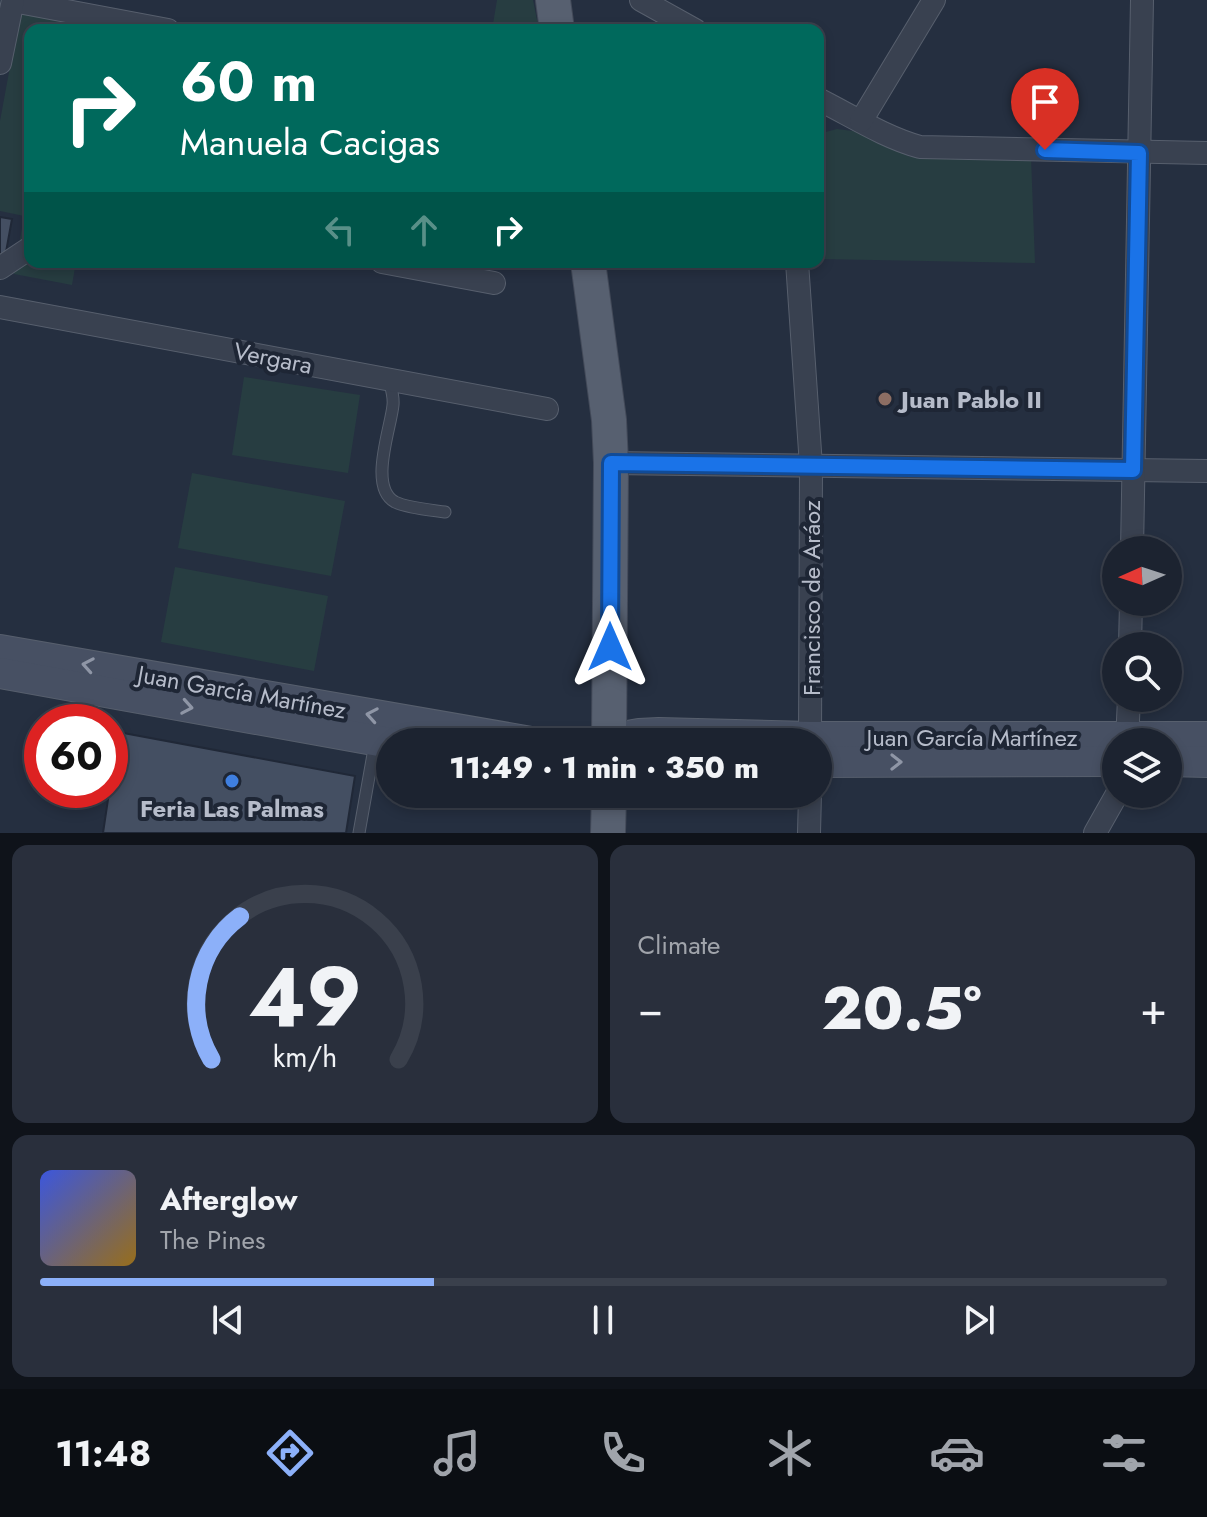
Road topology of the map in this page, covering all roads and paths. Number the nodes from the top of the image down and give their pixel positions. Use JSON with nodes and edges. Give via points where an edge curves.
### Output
{"nodes":[{"id":1,"x":13,"y":0,"type":"edge"},
{"id":2,"x":553,"y":0,"type":"edge"},
{"id":3,"x":641,"y":0,"type":"edge"},
{"id":4,"x":934,"y":0,"type":"edge"},
{"id":5,"x":1142,"y":0,"type":"edge"},
{"id":6,"x":137,"y":24,"type":"edge"},
{"id":7,"x":556,"y":24,"type":"edge"},
{"id":8,"x":684,"y":24,"type":"edge"},
{"id":9,"x":0,"y":63,"type":"edge"},
{"id":10,"x":824,"y":102,"type":"edge"},
{"id":11,"x":861,"y":121,"type":"junction"},
{"id":12,"x":1139,"y":153,"type":"junction"},
{"id":13,"x":1207,"y":153,"type":"edge"},
{"id":14,"x":24,"y":252,"type":"edge"},
{"id":15,"x":0,"y":268,"type":"edge"},
{"id":16,"x":414,"y":268,"type":"edge"},
{"id":17,"x":589,"y":268,"type":"edge"},
{"id":18,"x":797,"y":268,"type":"edge"},
{"id":19,"x":494,"y":283,"type":"dead end"},
{"id":20,"x":0,"y":307,"type":"edge"},
{"id":21,"x":389,"y":380,"type":"junction"},
{"id":22,"x":547,"y":409,"type":"dead end"},
{"id":23,"x":611,"y":463,"type":"junction"},
{"id":24,"x":811,"y":466,"type":"junction"},
{"id":25,"x":1133,"y":470,"type":"junction"},
{"id":26,"x":1207,"y":471,"type":"edge"},
{"id":27,"x":445,"y":512,"type":"dead end"},
{"id":28,"x":1132,"y":536,"type":"edge"},
{"id":29,"x":0,"y":650,"type":"edge"},
{"id":30,"x":0,"y":673,"type":"edge"},
{"id":31,"x":450,"y":728,"type":"edge"},
{"id":32,"x":604,"y":728,"type":"edge"},
{"id":33,"x":813,"y":728,"type":"edge"},
{"id":34,"x":1207,"y":737,"type":"edge"},
{"id":35,"x":376,"y":740,"type":"edge"},
{"id":36,"x":1182,"y":740,"type":"edge"},
{"id":37,"x":832,"y":747,"type":"edge"},
{"id":38,"x":1102,"y":747,"type":"edge"},
{"id":39,"x":1182,"y":761,"type":"edge"},
{"id":40,"x":1207,"y":762,"type":"edge"},
{"id":41,"x":376,"y":768,"type":"edge"},
{"id":42,"x":609,"y":808,"type":"edge"},
{"id":43,"x":810,"y":808,"type":"edge"},
{"id":44,"x":1109,"y":808,"type":"edge"},
{"id":45,"x":359,"y":833,"type":"edge"},
{"id":46,"x":608,"y":833,"type":"edge"},
{"id":47,"x":809,"y":833,"type":"edge"},
{"id":48,"x":1095,"y":833,"type":"edge"}],
"edges":[{"from":1,"to":6,"type":"street"},
{"from":1,"to":9,"type":"street"},
{"from":2,"to":7,"type":"main road"},
{"from":3,"to":8,"type":"street"},
{"from":4,"to":11,"type":"street"},
{"from":5,"to":12,"type":"street"},
{"from":10,"to":11,"type":"street"},
{"from":11,"to":12,"type":"street","via":[[920,147]]},
{"from":12,"to":13,"type":"street"},
{"from":12,"to":25,"type":"street"},
{"from":14,"to":15,"type":"street"},
{"from":16,"to":19,"type":"street"},
{"from":17,"to":23,"type":"main road"},
{"from":18,"to":24,"type":"street","name":"Francisco de Aráoz"},
{"from":20,"to":21,"type":"street","name":"Vergara"},
{"from":21,"to":22,"type":"street","name":"Vergara"},
{"from":21,"to":27,"type":"lane","via":[[394,405],[382,459],[388,496],[397,503]]},
{"from":23,"to":24,"type":"street"},
{"from":23,"to":32,"type":"main road"},
{"from":24,"to":25,"type":"street"},
{"from":24,"to":33,"type":"street","name":"Francisco de Aráoz"},
{"from":25,"to":26,"type":"street"},
{"from":25,"to":28,"type":"street"},
{"from":31,"to":29,"type":"main road","name":"Juan García Martínez","one_way":true},
{"from":30,"to":35,"type":"main road","name":"Juan García Martínez","one_way":true},
{"from":34,"to":36,"type":"main road","name":"Juan García Martínez"},
{"from":37,"to":38,"type":"main road","name":"Juan García Martínez"},
{"from":39,"to":40,"type":"main road"},
{"from":41,"to":45,"type":"lane"},
{"from":42,"to":46,"type":"main road"},
{"from":43,"to":47,"type":"street"},
{"from":44,"to":48,"type":"street"}]}
